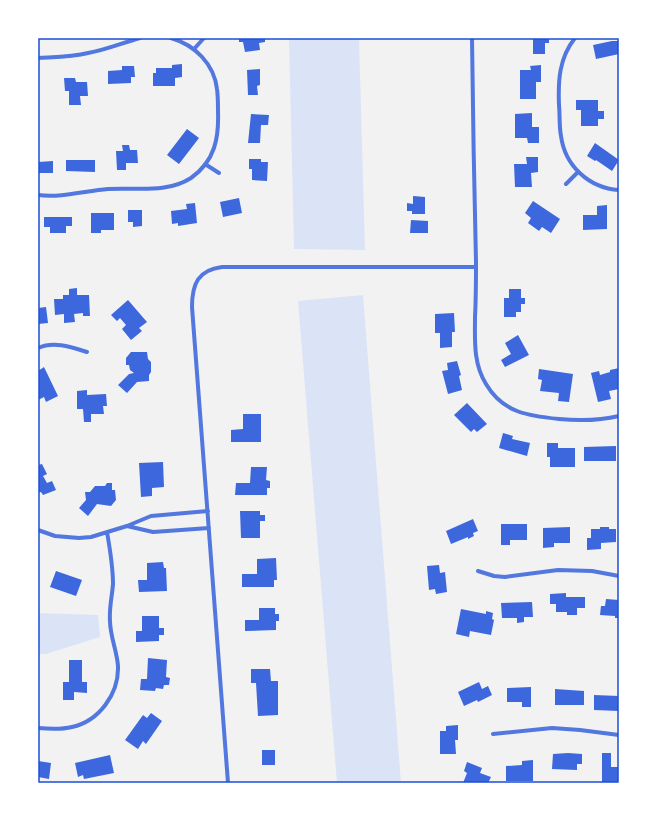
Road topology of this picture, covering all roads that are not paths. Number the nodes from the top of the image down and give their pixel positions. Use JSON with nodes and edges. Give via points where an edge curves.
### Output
{"nodes":[{"id":1,"x":140,"y":38,"type":"edge"},
{"id":2,"x":171,"y":38,"type":"edge"},
{"id":3,"x":204,"y":38,"type":"edge"},
{"id":4,"x":472,"y":38,"type":"edge"},
{"id":5,"x":575,"y":38,"type":"edge"},
{"id":6,"x":130,"y":40,"type":"edge"},
{"id":7,"x":194,"y":49,"type":"junction"},
{"id":8,"x":38,"y":58,"type":"edge"},
{"id":9,"x":205,"y":164,"type":"junction"},
{"id":10,"x":578,"y":172,"type":"junction"},
{"id":11,"x":219,"y":173,"type":"dead end"},
{"id":12,"x":566,"y":184,"type":"dead end"},
{"id":13,"x":619,"y":190,"type":"edge"},
{"id":14,"x":38,"y":195,"type":"edge"},
{"id":15,"x":476,"y":267,"type":"junction"},
{"id":16,"x":38,"y":348,"type":"edge"},
{"id":17,"x":87,"y":352,"type":"dead end"},
{"id":18,"x":619,"y":416,"type":"edge"},
{"id":19,"x":208,"y":512,"type":"junction"},
{"id":20,"x":127,"y":526,"type":"junction"},
{"id":21,"x":210,"y":528,"type":"junction"},
{"id":22,"x":38,"y":530,"type":"edge"},
{"id":23,"x":107,"y":532,"type":"junction"},
{"id":24,"x":478,"y":571,"type":"dead end"},
{"id":25,"x":619,"y":576,"type":"edge"},
{"id":26,"x":38,"y":728,"type":"edge"},
{"id":27,"x":494,"y":734,"type":"dead end"},
{"id":28,"x":619,"y":735,"type":"edge"},
{"id":29,"x":228,"y":783,"type":"edge"}],
"edges":[{"from":1,"to":6,"type":"street"},
{"from":2,"to":7,"type":"street"},
{"from":3,"to":7,"type":"street"},
{"from":4,"to":15,"type":"street"},
{"from":5,"to":10,"type":"street","via":[[564,56],[558,82],[560,136],[567,157]]},
{"from":6,"to":8,"type":"street","via":[[78,55]]},
{"from":7,"to":9,"type":"street","via":[[205,60],[218,89],[217,138]]},
{"from":9,"to":11,"type":"street"},
{"from":9,"to":14,"type":"street","via":[[191,177],[173,186]]},
{"from":10,"to":12,"type":"street"},
{"from":10,"to":13,"type":"street","via":[[597,185]]},
{"from":15,"to":18,"type":"street","via":[[477,364],[481,376],[495,396],[514,410],[535,417],[596,421]]},
{"from":15,"to":19,"type":"street","via":[[222,267],[214,268],[201,276],[193,289],[192,297]]},
{"from":16,"to":17,"type":"street","via":[[58,344]]},
{"from":19,"to":20,"type":"street","via":[[151,516]]},
{"from":19,"to":21,"type":"street"},
{"from":20,"to":21,"type":"street","via":[[153,532]]},
{"from":20,"to":23,"type":"street"},
{"from":21,"to":29,"type":"street"},
{"from":22,"to":23,"type":"street","via":[[69,538],[91,537]]},
{"from":23,"to":26,"type":"street","via":[[112,580],[110,624],[118,664],[115,686],[106,704],[86,722],[58,729]]},
{"from":24,"to":25,"type":"street","via":[[505,578],[574,569]]},
{"from":27,"to":28,"type":"street","via":[[552,728]]}]}
